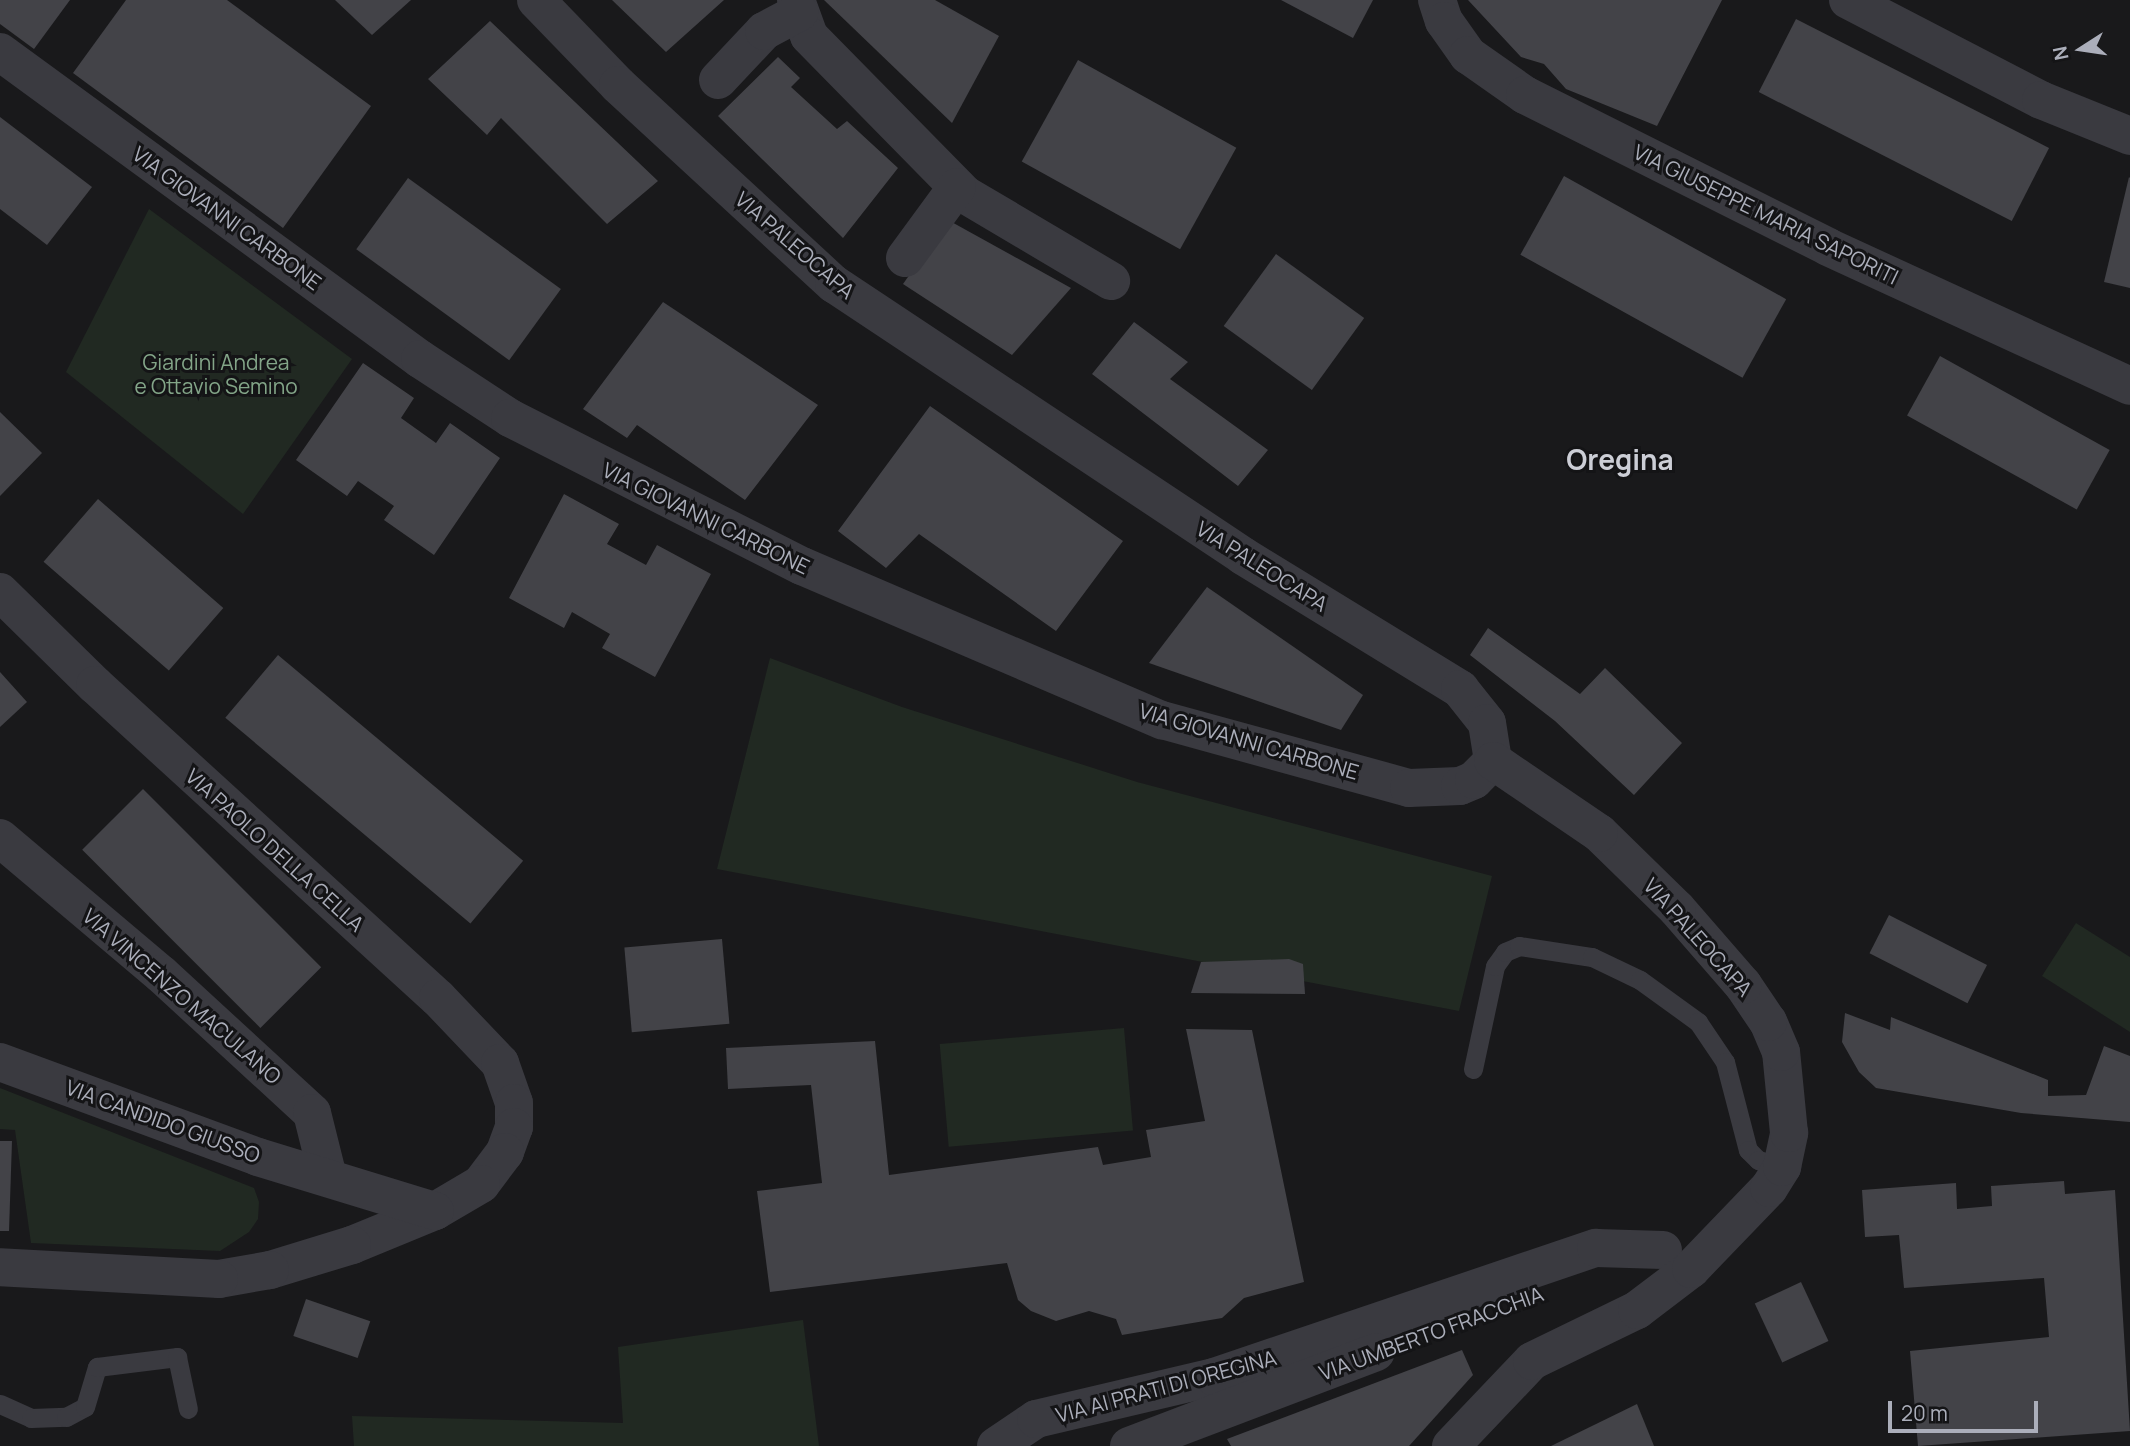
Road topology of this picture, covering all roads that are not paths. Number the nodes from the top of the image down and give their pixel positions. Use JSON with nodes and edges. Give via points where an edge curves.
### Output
{"nodes":[{"id":1,"x":536,"y":0,"type":"edge"},
{"id":2,"x":1437,"y":0,"type":"edge"},
{"id":3,"x":1848,"y":0,"type":"edge"},
{"id":4,"x":797,"y":6,"type":"edge"},
{"id":5,"x":0,"y":52,"type":"edge"},
{"id":6,"x":718,"y":80,"type":"dead end"},
{"id":7,"x":2130,"y":136,"type":"edge"},
{"id":8,"x":957,"y":187,"type":"junction"},
{"id":9,"x":905,"y":258,"type":"dead end"},
{"id":10,"x":1111,"y":281,"type":"dead end"},
{"id":11,"x":2130,"y":386,"type":"edge"},
{"id":12,"x":0,"y":592,"type":"edge"},
{"id":13,"x":1493,"y":761,"type":"junction"},
{"id":14,"x":0,"y":838,"type":"edge"},
{"id":15,"x":0,"y":1062,"type":"edge"},
{"id":16,"x":1473,"y":1069,"type":"dead end"},
{"id":17,"x":1782,"y":1167,"type":"junction"},
{"id":18,"x":328,"y":1177,"type":"junction"},
{"id":19,"x":435,"y":1211,"type":"junction"},
{"id":20,"x":1734,"y":1225,"type":"junction"},
{"id":21,"x":1663,"y":1250,"type":"junction"},
{"id":22,"x":0,"y":1266,"type":"edge"},
{"id":23,"x":0,"y":1404,"type":"edge"},
{"id":24,"x":188,"y":1409,"type":"dead end"},
{"id":25,"x":996,"y":1446,"type":"edge"},
{"id":26,"x":1129,"y":1446,"type":"edge"},
{"id":27,"x":1451,"y":1446,"type":"edge"}],
"edges":[{"from":1,"to":13,"type":"street","name":"VIA PALEOCAPA","via":[[618,85],[834,284],[1221,541],[1460,689],[1488,723]]},
{"from":2,"to":11,"type":"street","name":"VIA GIUSEPPE MARIA SAPORITI","via":[[1444,21],[1468,55],[1525,95],[1828,247]]},
{"from":3,"to":7,"type":"street","via":[[2041,100]]},
{"from":4,"to":6,"type":"street","via":[[764,31]]},
{"from":4,"to":8,"type":"street","via":[[809,36]]},
{"from":5,"to":13,"type":"street","name":"VIA GIOVANNI CARBONE","via":[[420,359],[510,418],[802,566],[1161,720],[1409,788],[1460,786]]},
{"from":8,"to":9,"type":"street"},
{"from":8,"to":10,"type":"street"},
{"from":12,"to":19,"type":"street","name":"VIA PAOLO DELLA CELLA","via":[[95,685],[438,998],[500,1063],[514,1103],[514,1127],[497,1167],[481,1184]]},
{"from":13,"to":17,"type":"street","name":"VIA PALEOCAPA","via":[[1599,833],[1678,909],[1755,1000],[1776,1037],[1787,1081],[1789,1133]]},
{"from":14,"to":18,"type":"street","name":"VIA VINCENZO MACULANO","via":[[162,974],[312,1113]]},
{"from":15,"to":18,"type":"street","name":"VIA CANDIDO GIUSSO","via":[[258,1157]]},
{"from":16,"to":17,"type":"lane","via":[[1495,966],[1505,953],[1519,946],[1592,957],[1640,980],[1698,1022],[1725,1062],[1748,1150],[1758,1160]]},
{"from":17,"to":20,"type":"street","name":"VIA PALEOCAPA"},
{"from":18,"to":19,"type":"street","name":"VIA CANDIDO GIUSSO"},
{"from":19,"to":22,"type":"street","via":[[352,1245],[270,1270],[219,1279]]},
{"from":20,"to":21,"type":"street","name":"VIA UMBERTO FRACCHIA"},
{"from":20,"to":27,"type":"street","name":"VIA PALEOCAPA","via":[[1691,1269],[1637,1310],[1532,1362]]},
{"from":21,"to":25,"type":"street","name":"VIA AI PRATI DI OREGINA","via":[[1596,1248],[1214,1377],[1037,1419]]},
{"from":21,"to":26,"type":"street","name":"VIA UMBERTO FRACCHIA"},
{"from":23,"to":24,"type":"lane","via":[[32,1418],[66,1417],[85,1406],[97,1367],[177,1357]]}]}
